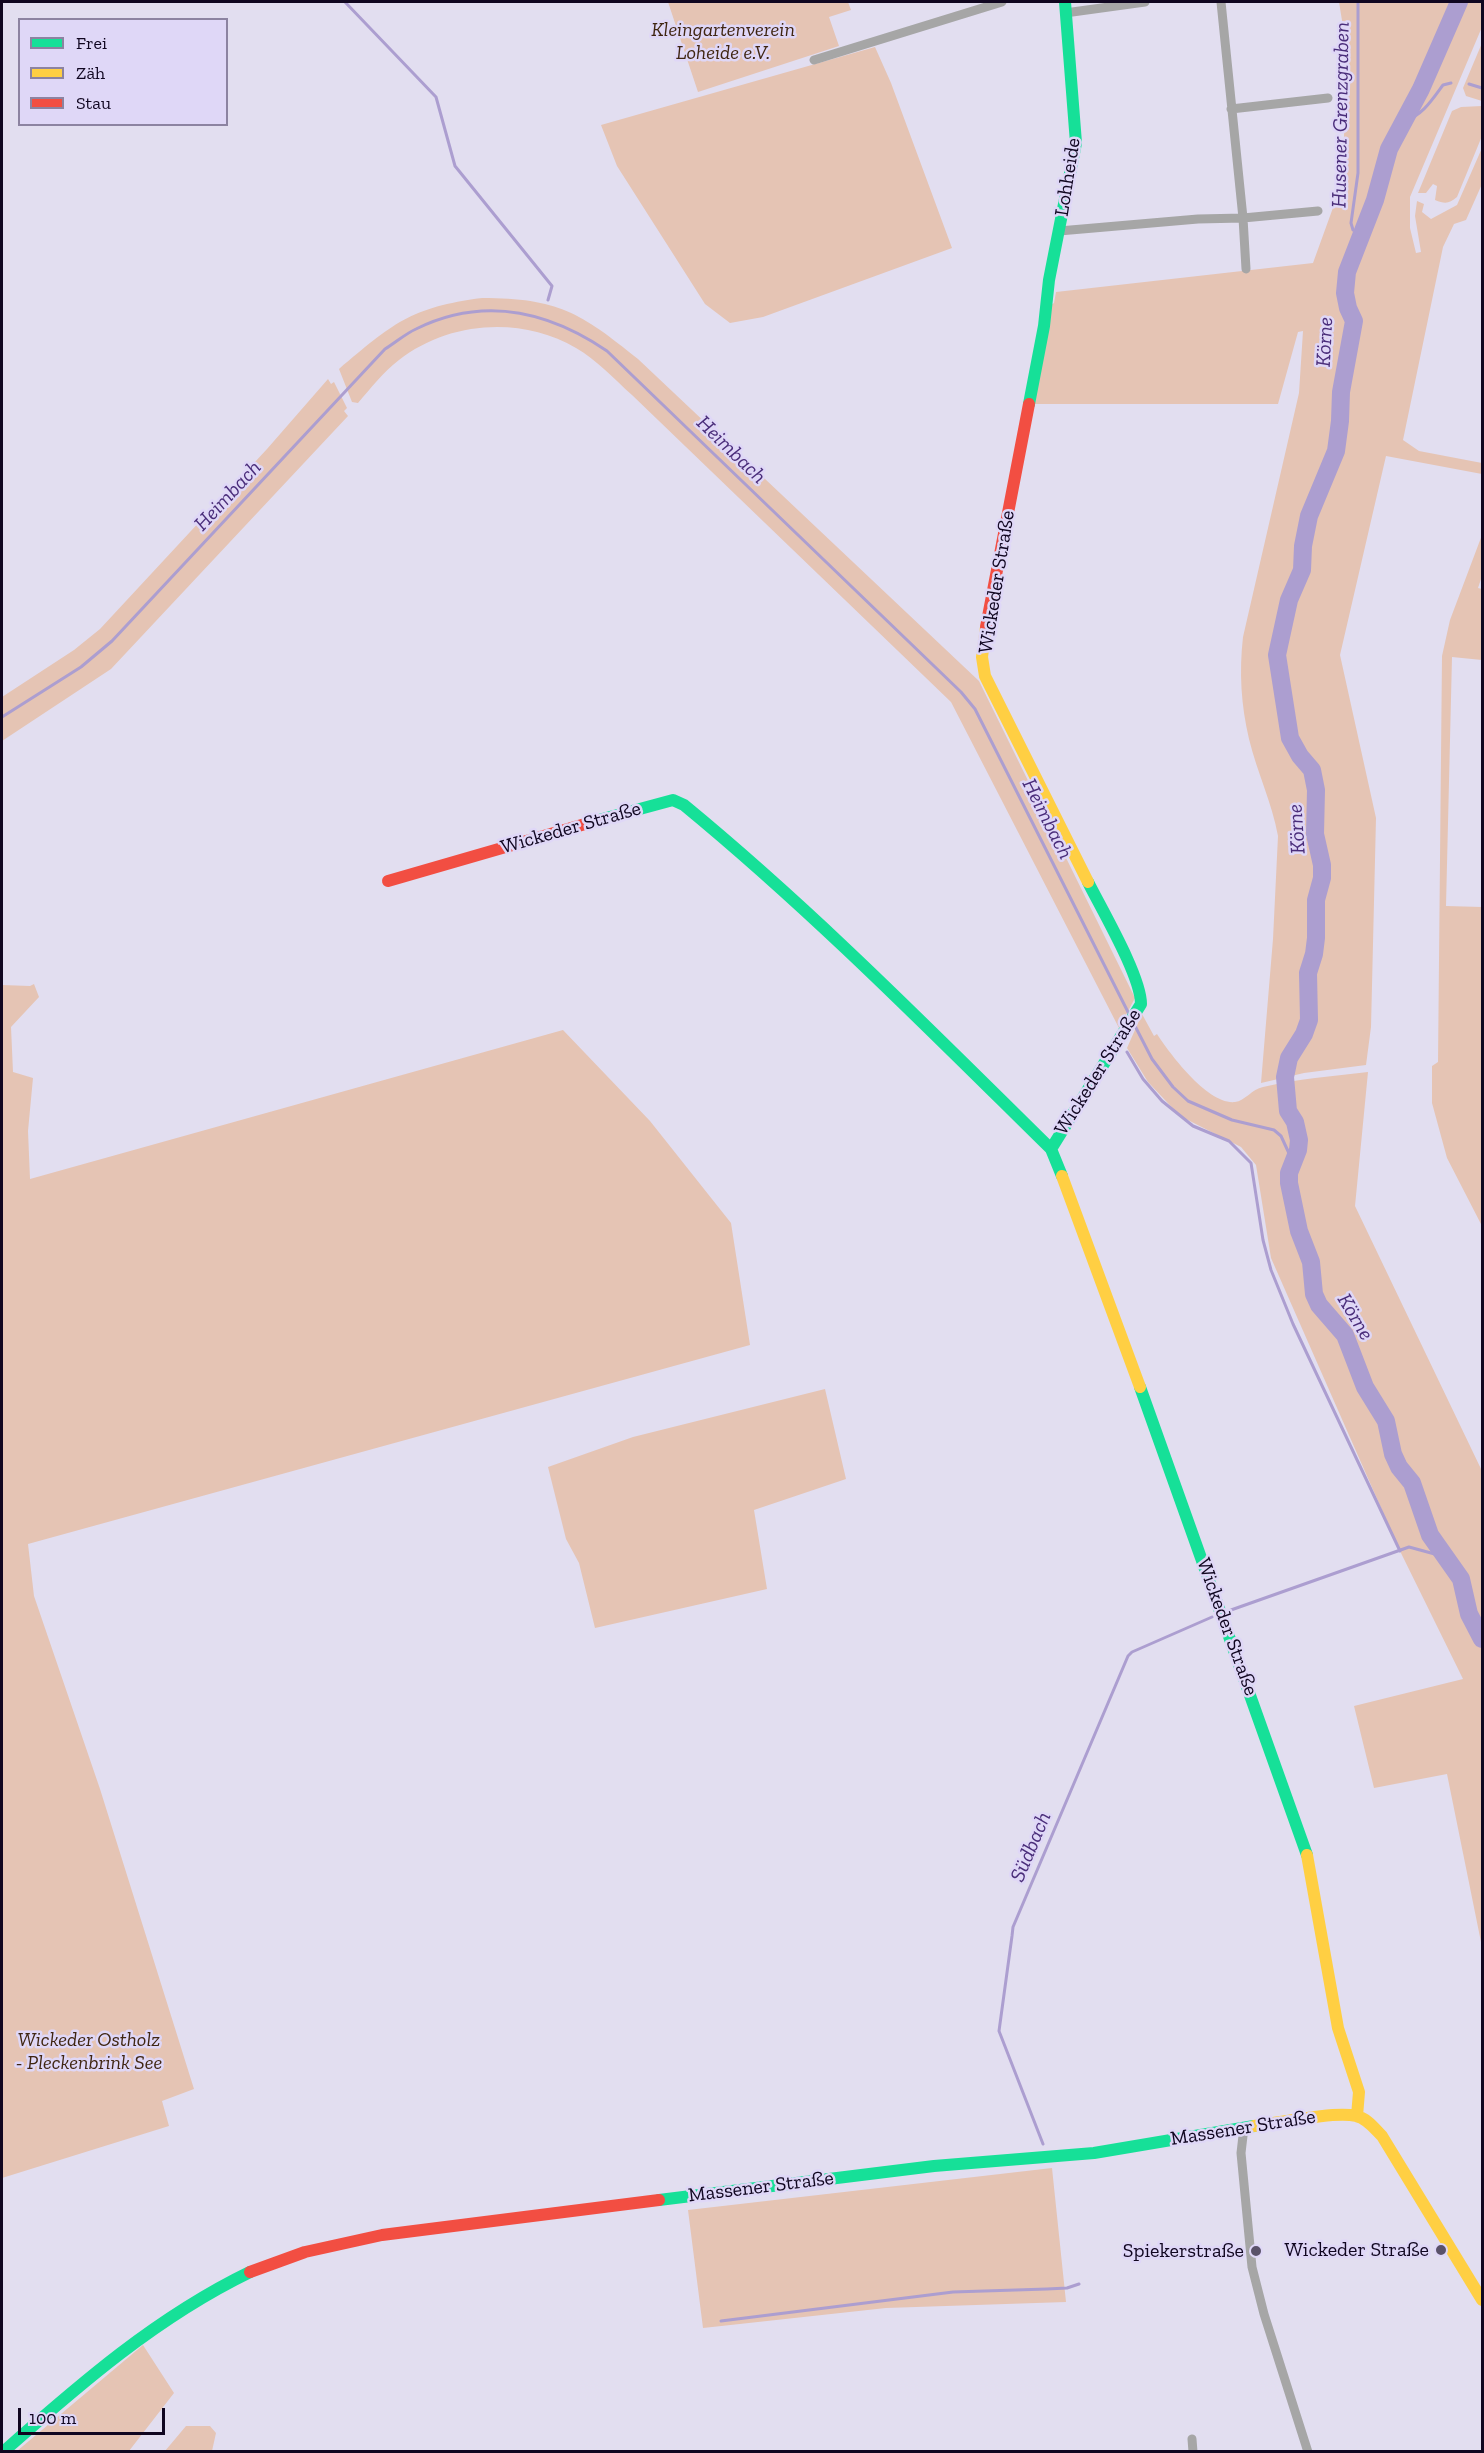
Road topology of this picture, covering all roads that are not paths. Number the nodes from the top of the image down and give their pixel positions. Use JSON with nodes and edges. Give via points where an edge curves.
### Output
{"nodes":[{"id":1,"x":1002,"y":2,"type":"edge"},
{"id":2,"x":1145,"y":2,"type":"edge"},
{"id":3,"x":1221,"y":2,"type":"edge"},
{"id":4,"x":1065,"y":7,"type":"edge"},
{"id":5,"x":814,"y":60,"type":"dead end"},
{"id":6,"x":1328,"y":98,"type":"dead end"},
{"id":7,"x":1231,"y":109,"type":"junction"},
{"id":8,"x":1318,"y":211,"type":"dead end"},
{"id":9,"x":1243,"y":218,"type":"junction"},
{"id":10,"x":1059,"y":231,"type":"junction"},
{"id":11,"x":1246,"y":269,"type":"dead end"},
{"id":12,"x":1049,"y":280,"type":"joint"},
{"id":13,"x":388,"y":881,"type":"dead end"},
{"id":14,"x":1051,"y":1149,"type":"junction"},
{"id":15,"x":1357,"y":2116,"type":"junction"},
{"id":16,"x":1244,"y":2127,"type":"junction"},
{"id":17,"x":1482,"y":2300,"type":"edge"},
{"id":18,"x":1192,"y":2439,"type":"dead end"},
{"id":19,"x":3,"y":2451,"type":"edge"},
{"id":20,"x":1193,"y":2451,"type":"edge"},
{"id":21,"x":1308,"y":2451,"type":"edge"}],
"edges":[{"from":1,"to":5,"type":"street"},
{"from":2,"to":4,"type":"street"},
{"from":3,"to":7,"type":"street"},
{"from":4,"to":10,"type":"street","name":"Lohheide","via":[[1076,137]]},
{"from":6,"to":7,"type":"street"},
{"from":7,"to":9,"type":"street"},
{"from":8,"to":9,"type":"street"},
{"from":9,"to":10,"type":"street"},
{"from":9,"to":11,"type":"street"},
{"from":10,"to":12,"type":"street","name":"Lohheide"},
{"from":12,"to":14,"type":"street","name":"Wickeder Straße","via":[[1044,326],[982,657],[985,675],[1141,994],[1139,1011]]},
{"from":13,"to":14,"type":"street","name":"Wickeder Straße","via":[[673,800],[756,864],[829,931]]},
{"from":14,"to":15,"type":"street","name":"Wickeder Straße","via":[[1148,1405],[1305,1846],[1338,2028],[1359,2092]]},
{"from":15,"to":16,"type":"street","name":"Massener Straße"},
{"from":15,"to":17,"type":"street","via":[[1382,2136]]},
{"from":16,"to":19,"type":"street","name":"Massener Straße","via":[[1094,2153],[934,2166],[402,2232],[335,2244],[249,2272],[189,2304],[139,2338]]},
{"from":16,"to":21,"type":"street","via":[[1241,2153],[1252,2267]]},
{"from":18,"to":20,"type":"street"}]}
